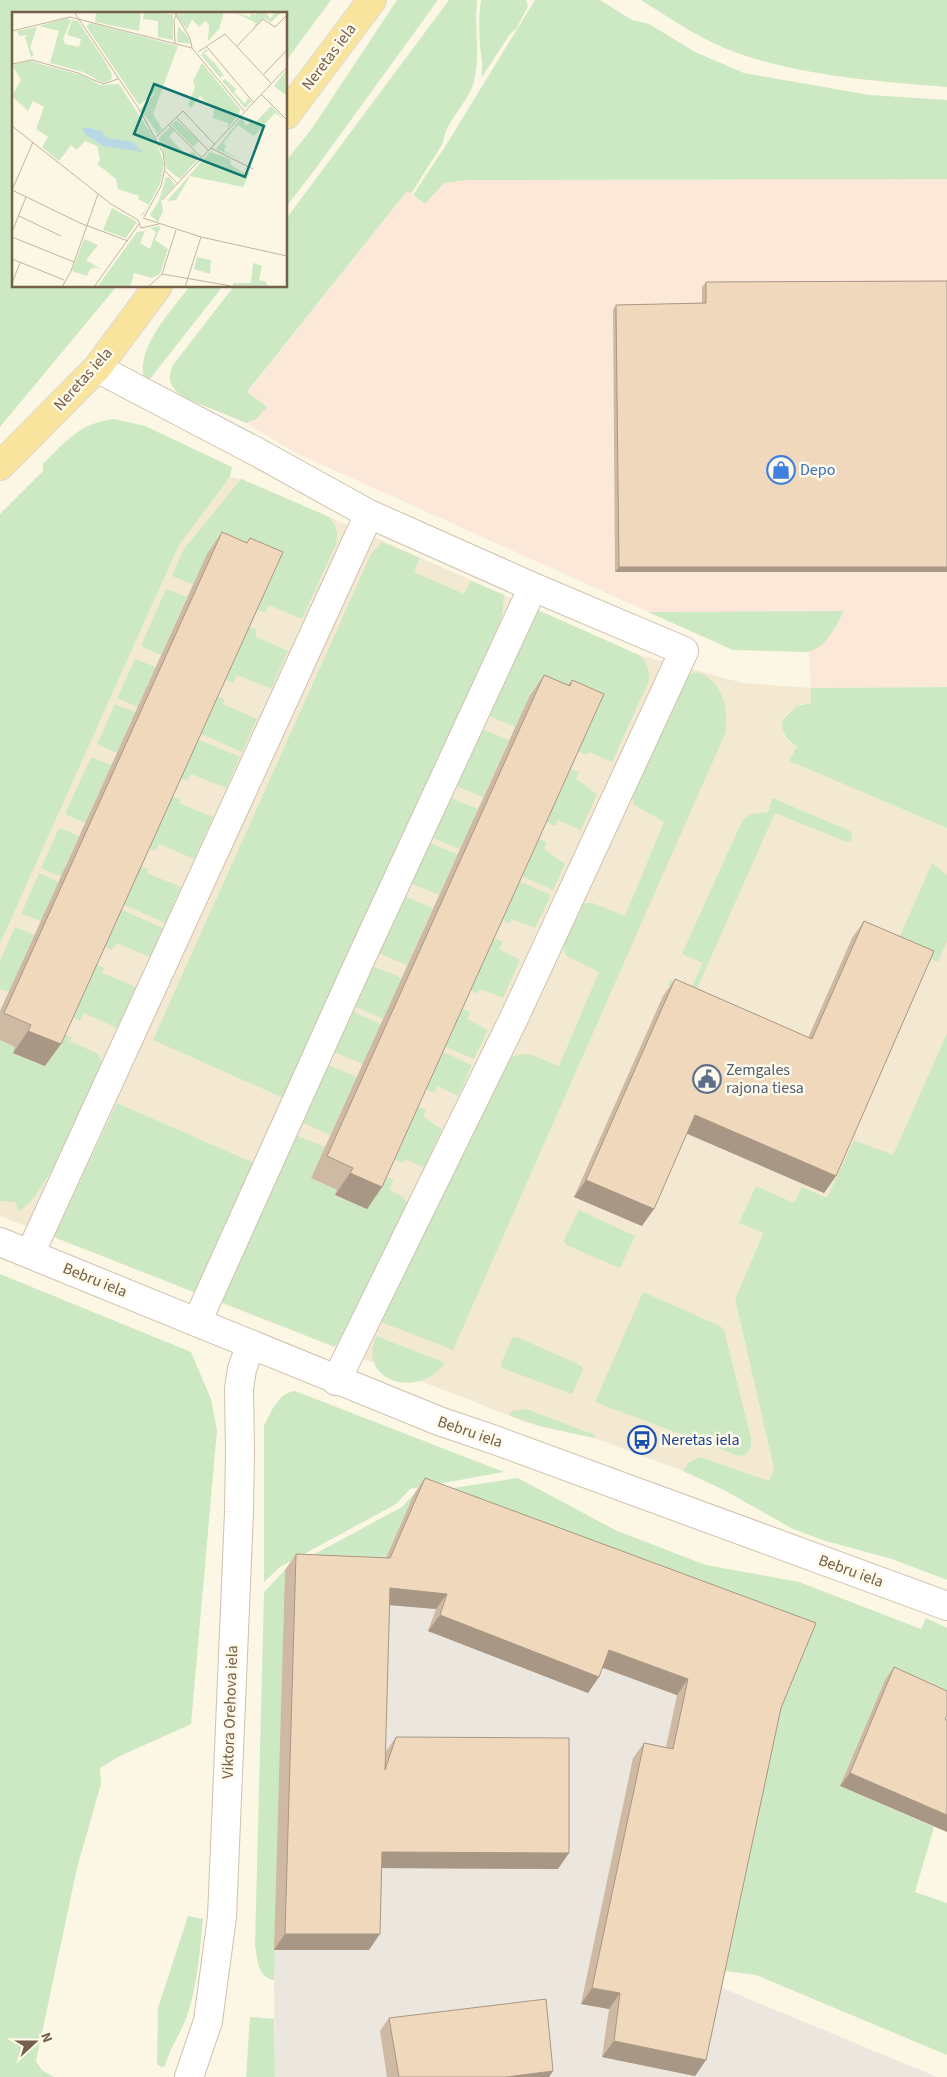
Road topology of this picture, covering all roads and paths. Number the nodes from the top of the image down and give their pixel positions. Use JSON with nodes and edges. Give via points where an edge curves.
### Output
{"nodes":[{"id":1,"x":372,"y":0,"type":"edge"},
{"id":2,"x":288,"y":111,"type":"edge"},
{"id":3,"x":157,"y":288,"type":"edge"},
{"id":4,"x":97,"y":368,"type":"junction"},
{"id":5,"x":0,"y":466,"type":"edge"},
{"id":6,"x":369,"y":514,"type":"junction"},
{"id":7,"x":533,"y":587,"type":"junction"},
{"id":8,"x":0,"y":1242,"type":"edge"},
{"id":9,"x":30,"y":1254,"type":"junction"},
{"id":10,"x":198,"y":1322,"type":"junction"},
{"id":11,"x":251,"y":1344,"type":"junction"},
{"id":12,"x":336,"y":1380,"type":"junction"},
{"id":13,"x":947,"y":1606,"type":"edge"},
{"id":14,"x":189,"y":2077,"type":"edge"}],
"edges":[{"from":1,"to":2,"type":"main road","name":"Neretas iela"},
{"from":3,"to":4,"type":"main road","name":"Neretas iela"},
{"from":4,"to":5,"type":"main road","name":"Neretas iela"},
{"from":4,"to":6,"type":"street"},
{"from":6,"to":7,"type":"street"},
{"from":6,"to":9,"type":"street"},
{"from":7,"to":10,"type":"street","via":[[357,967]]},
{"from":7,"to":12,"type":"street","via":[[684,651],[515,1016]]},
{"from":8,"to":9,"type":"street","name":"Bebru iela"},
{"from":9,"to":10,"type":"street","name":"Bebru iela"},
{"from":10,"to":11,"type":"street","name":"Bebru iela"},
{"from":11,"to":12,"type":"street","name":"Bebru iela"},
{"from":11,"to":14,"type":"street","name":"Viktora Orehova iela","via":[[239,1389],[239,1512],[222,1917],[208,2021]]},
{"from":12,"to":13,"type":"street","name":"Bebru iela","via":[[439,1421]]}]}
